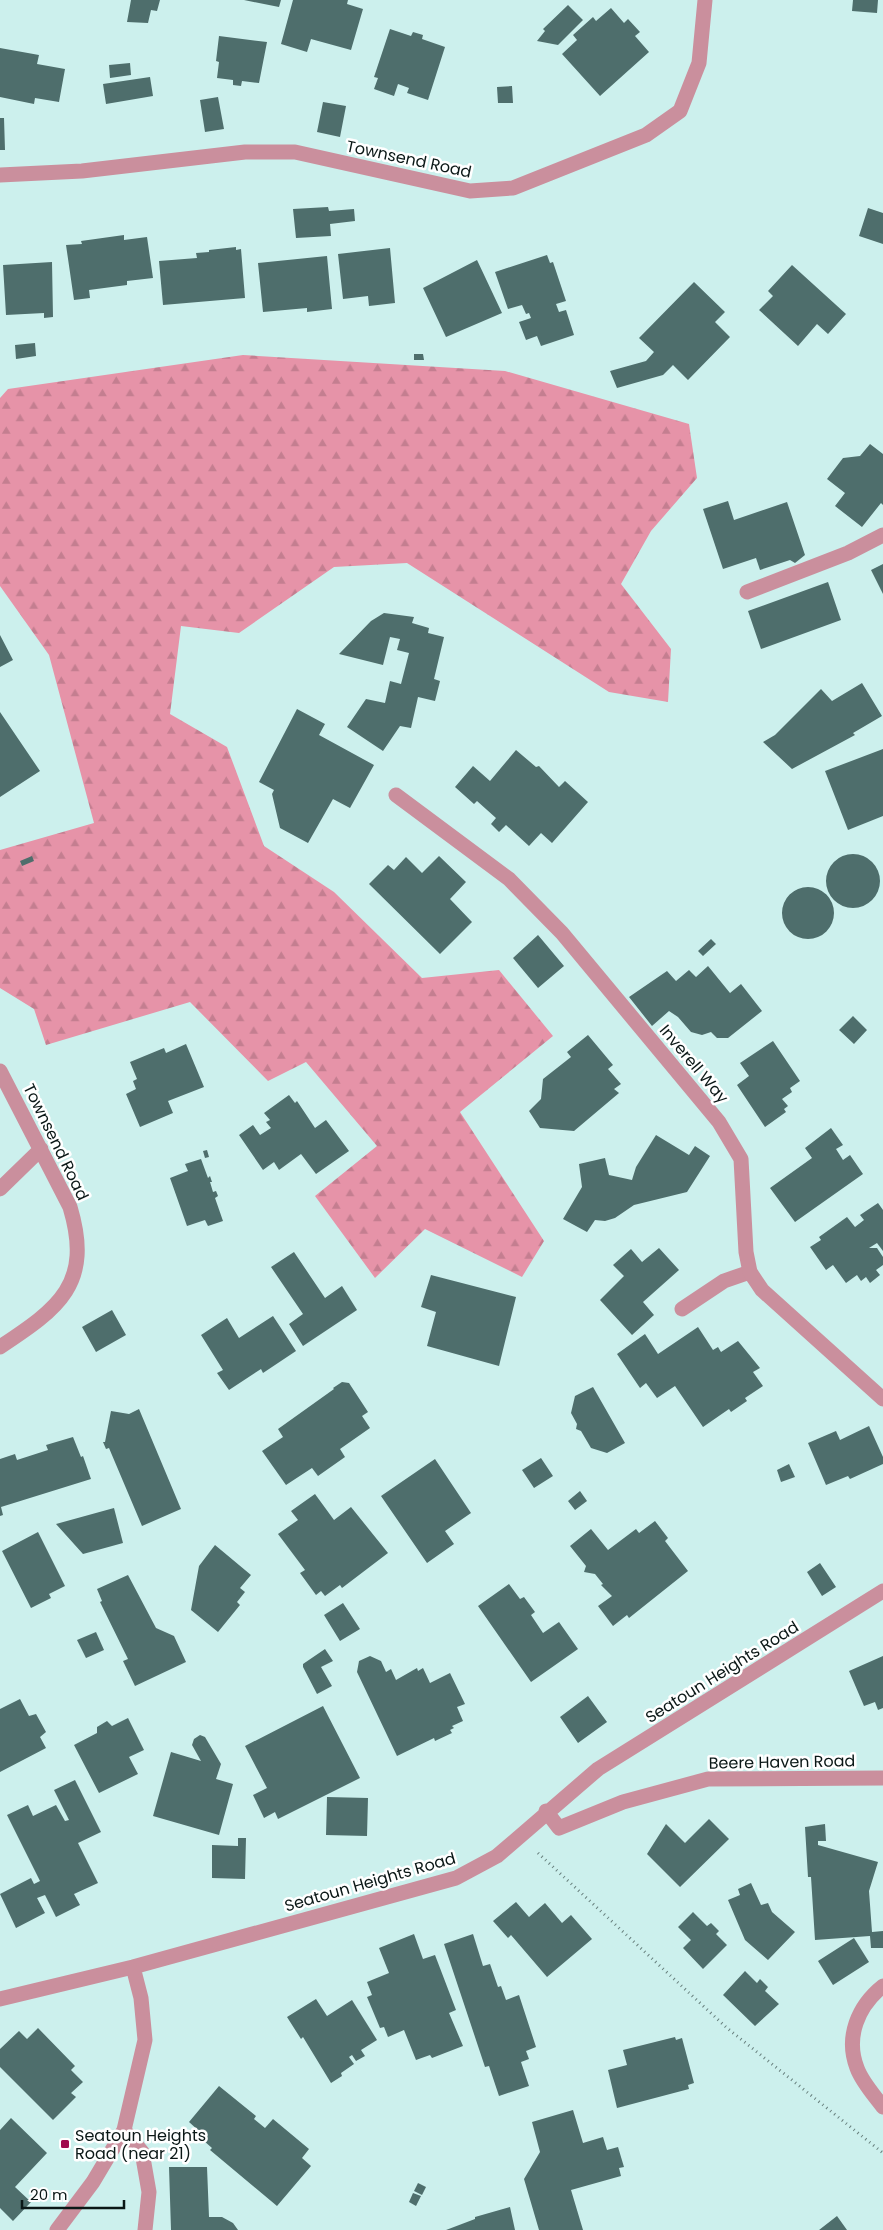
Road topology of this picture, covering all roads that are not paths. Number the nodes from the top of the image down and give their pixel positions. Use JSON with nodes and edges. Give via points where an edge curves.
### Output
{"nodes":[{"id":1,"x":705,"y":0,"type":"edge"},
{"id":2,"x":0,"y":175,"type":"edge"},
{"id":3,"x":883,"y":535,"type":"edge"},
{"id":4,"x":748,"y":592,"type":"dead end"},
{"id":5,"x":396,"y":795,"type":"dead end"},
{"id":6,"x":0,"y":1071,"type":"edge"},
{"id":7,"x":41,"y":1149,"type":"junction"},
{"id":8,"x":0,"y":1189,"type":"edge"},
{"id":9,"x":750,"y":1272,"type":"junction"},
{"id":10,"x":682,"y":1309,"type":"dead end"},
{"id":11,"x":0,"y":1347,"type":"edge"},
{"id":12,"x":883,"y":1399,"type":"edge"},
{"id":13,"x":883,"y":1591,"type":"edge"},
{"id":14,"x":883,"y":1778,"type":"edge"},
{"id":15,"x":546,"y":1811,"type":"junction"},
{"id":16,"x":133,"y":1967,"type":"junction"},
{"id":17,"x":883,"y":1986,"type":"edge"},
{"id":18,"x":0,"y":2000,"type":"edge"},
{"id":19,"x":883,"y":2106,"type":"edge"},
{"id":20,"x":124,"y":2130,"type":"junction"},
{"id":21,"x":57,"y":2230,"type":"edge"},
{"id":22,"x":145,"y":2230,"type":"edge"}],
"edges":[{"from":1,"to":2,"type":"street","name":"Townsend Road","via":[[700,63],[680,111],[646,135],[513,188],[470,191],[295,152],[245,152],[82,171]]},
{"from":3,"to":4,"type":"street","via":[[848,553]]},
{"from":5,"to":9,"type":"street","name":"Inverell Way","via":[[509,879],[562,933],[719,1122],[741,1159]]},
{"from":6,"to":7,"type":"street","name":"Townsend Road"},
{"from":7,"to":8,"type":"street"},
{"from":7,"to":11,"type":"street","name":"Townsend Road","via":[[70,1207],[79,1254],[61,1301],[40,1320]]},
{"from":9,"to":10,"type":"street","via":[[724,1281]]},
{"from":9,"to":12,"type":"street","name":"Inverell Way","via":[[762,1290]]},
{"from":13,"to":15,"type":"street","name":"Seatoun Heights Road","via":[[598,1769]]},
{"from":14,"to":15,"type":"street","name":"Beere Haven Road","via":[[708,1779],[622,1802],[559,1828]]},
{"from":15,"to":16,"type":"street","name":"Seatoun Heights Road","via":[[497,1856],[456,1878]]},
{"from":16,"to":18,"type":"street"},
{"from":16,"to":20,"type":"street","via":[[141,1998],[145,2040]]},
{"from":17,"to":19,"type":"street","via":[[870,1996],[856,2022],[852,2042],[857,2068]]},
{"from":20,"to":21,"type":"street","via":[[93,2182]]},
{"from":20,"to":22,"type":"street","via":[[142,2152],[149,2192]]}]}
